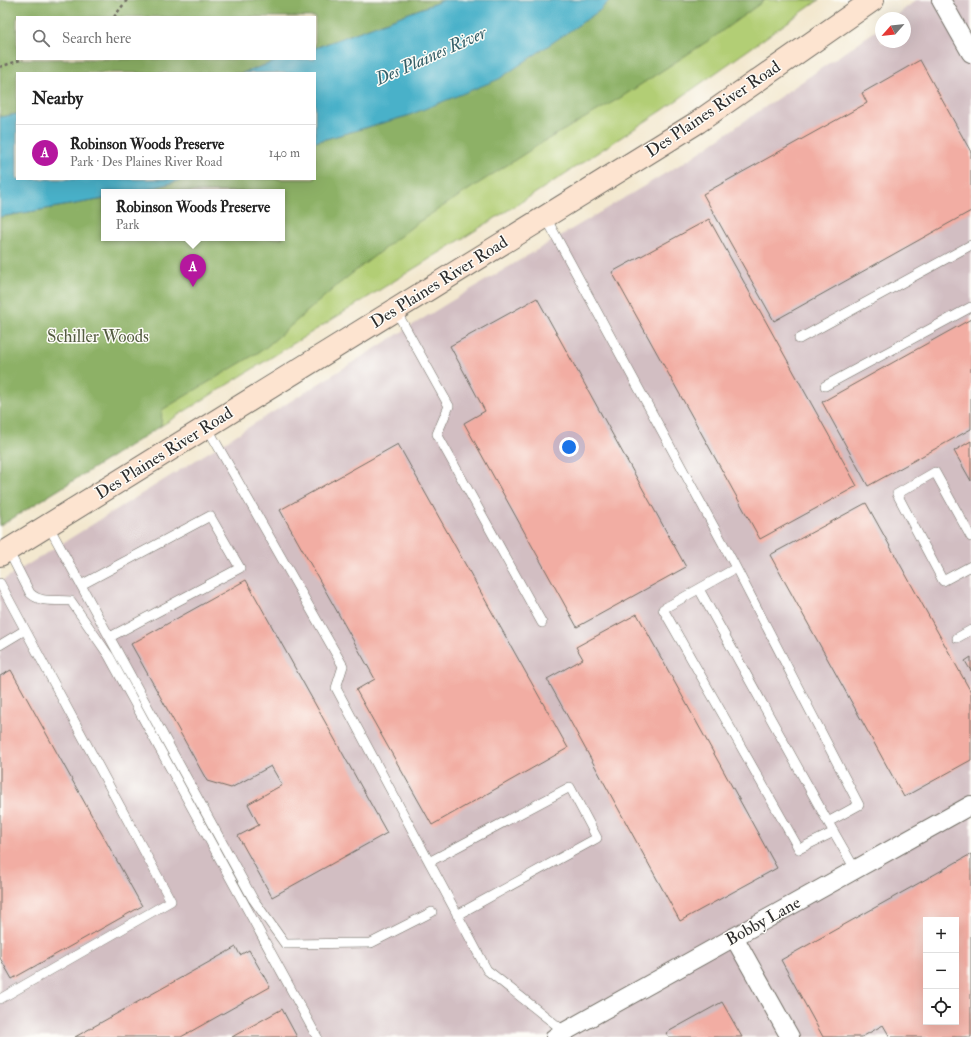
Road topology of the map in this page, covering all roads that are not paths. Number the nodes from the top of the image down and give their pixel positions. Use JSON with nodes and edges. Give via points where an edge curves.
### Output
{"nodes":[{"id":1,"x":873,"y":0,"type":"edge"},
{"id":2,"x":940,"y":0,"type":"edge"},
{"id":3,"x":971,"y":54,"type":"edge"},
{"id":4,"x":545,"y":216,"type":"junction"},
{"id":5,"x":971,"y":245,"type":"edge"},
{"id":6,"x":971,"y":307,"type":"edge"},
{"id":7,"x":395,"y":309,"type":"junction"},
{"id":8,"x":799,"y":339,"type":"dead end"},
{"id":9,"x":824,"y":386,"type":"dead end"},
{"id":10,"x":207,"y":427,"type":"junction"},
{"id":11,"x":48,"y":525,"type":"junction"},
{"id":12,"x":971,"y":537,"type":"edge"},
{"id":13,"x":4,"y":553,"type":"edge"},
{"id":14,"x":971,"y":566,"type":"edge"},
{"id":15,"x":736,"y":568,"type":"junction"},
{"id":16,"x":0,"y":584,"type":"edge"},
{"id":17,"x":81,"y":585,"type":"junction"},
{"id":18,"x":699,"y":589,"type":"junction"},
{"id":19,"x":542,"y":623,"type":"dead end"},
{"id":20,"x":25,"y":630,"type":"junction"},
{"id":21,"x":971,"y":630,"type":"edge"},
{"id":22,"x":110,"y":637,"type":"junction"},
{"id":23,"x":957,"y":638,"type":"dead end"},
{"id":24,"x":0,"y":645,"type":"edge"},
{"id":25,"x":971,"y":805,"type":"edge"},
{"id":26,"x":828,"y":822,"type":"junction"},
{"id":27,"x":834,"y":832,"type":"junction"},
{"id":28,"x":429,"y":862,"type":"junction"},
{"id":29,"x":855,"y":869,"type":"junction"},
{"id":30,"x":432,"y":912,"type":"dead end"},
{"id":31,"x":457,"y":915,"type":"junction"},
{"id":32,"x":734,"y":937,"type":"junction"},
{"id":33,"x":0,"y":999,"type":"edge"},
{"id":34,"x":560,"y":1034,"type":"edge"},
{"id":35,"x":317,"y":1037,"type":"edge"},
{"id":36,"x":790,"y":1037,"type":"edge"}],
"edges":[{"from":1,"to":4,"type":"main road","name":"Des Plaines River Road","via":[[698,122]]},
{"from":2,"to":3,"type":"street"},
{"from":4,"to":7,"type":"main road","name":"Des Plaines River Road"},
{"from":4,"to":15,"type":"lane"},
{"from":5,"to":8,"type":"lane"},
{"from":6,"to":9,"type":"lane"},
{"from":7,"to":10,"type":"main road","name":"Des Plaines River Road"},
{"from":7,"to":19,"type":"lane","via":[[449,406],[437,434]]},
{"from":10,"to":11,"type":"main road","name":"Des Plaines River Road"},
{"from":10,"to":28,"type":"lane","via":[[343,666],[336,688]]},
{"from":11,"to":13,"type":"main road","name":"Des Plaines River Road"},
{"from":11,"to":17,"type":"lane"},
{"from":12,"to":14,"type":"lane","via":[[935,472],[897,494],[943,581]]},
{"from":13,"to":35,"type":"lane","via":[[36,598],[71,601],[109,656]]},
{"from":15,"to":18,"type":"lane"},
{"from":15,"to":26,"type":"lane","via":[[859,805]]},
{"from":16,"to":20,"type":"lane"},
{"from":17,"to":22,"type":"lane"},
{"from":17,"to":22,"type":"lane","via":[[210,516],[240,568]]},
{"from":18,"to":26,"type":"lane"},
{"from":18,"to":27,"type":"lane","via":[[663,609],[799,849]]},
{"from":20,"to":24,"type":"lane"},
{"from":20,"to":33,"type":"lane","via":[[170,901]]},
{"from":21,"to":23,"type":"lane"},
{"from":22,"to":30,"type":"lane","via":[[253,899],[286,944],[372,943]]},
{"from":25,"to":29,"type":"street","name":"Bobby Lane"},
{"from":26,"to":27,"type":"lane"},
{"from":27,"to":29,"type":"lane"},
{"from":28,"to":31,"type":"lane"},
{"from":28,"to":31,"type":"lane","via":[[570,787],[598,838]]},
{"from":29,"to":32,"type":"street","name":"Bobby Lane"},
{"from":31,"to":34,"type":"lane","via":[[487,970]]},
{"from":32,"to":34,"type":"street","name":"Bobby Lane"},
{"from":32,"to":36,"type":"street"}]}
